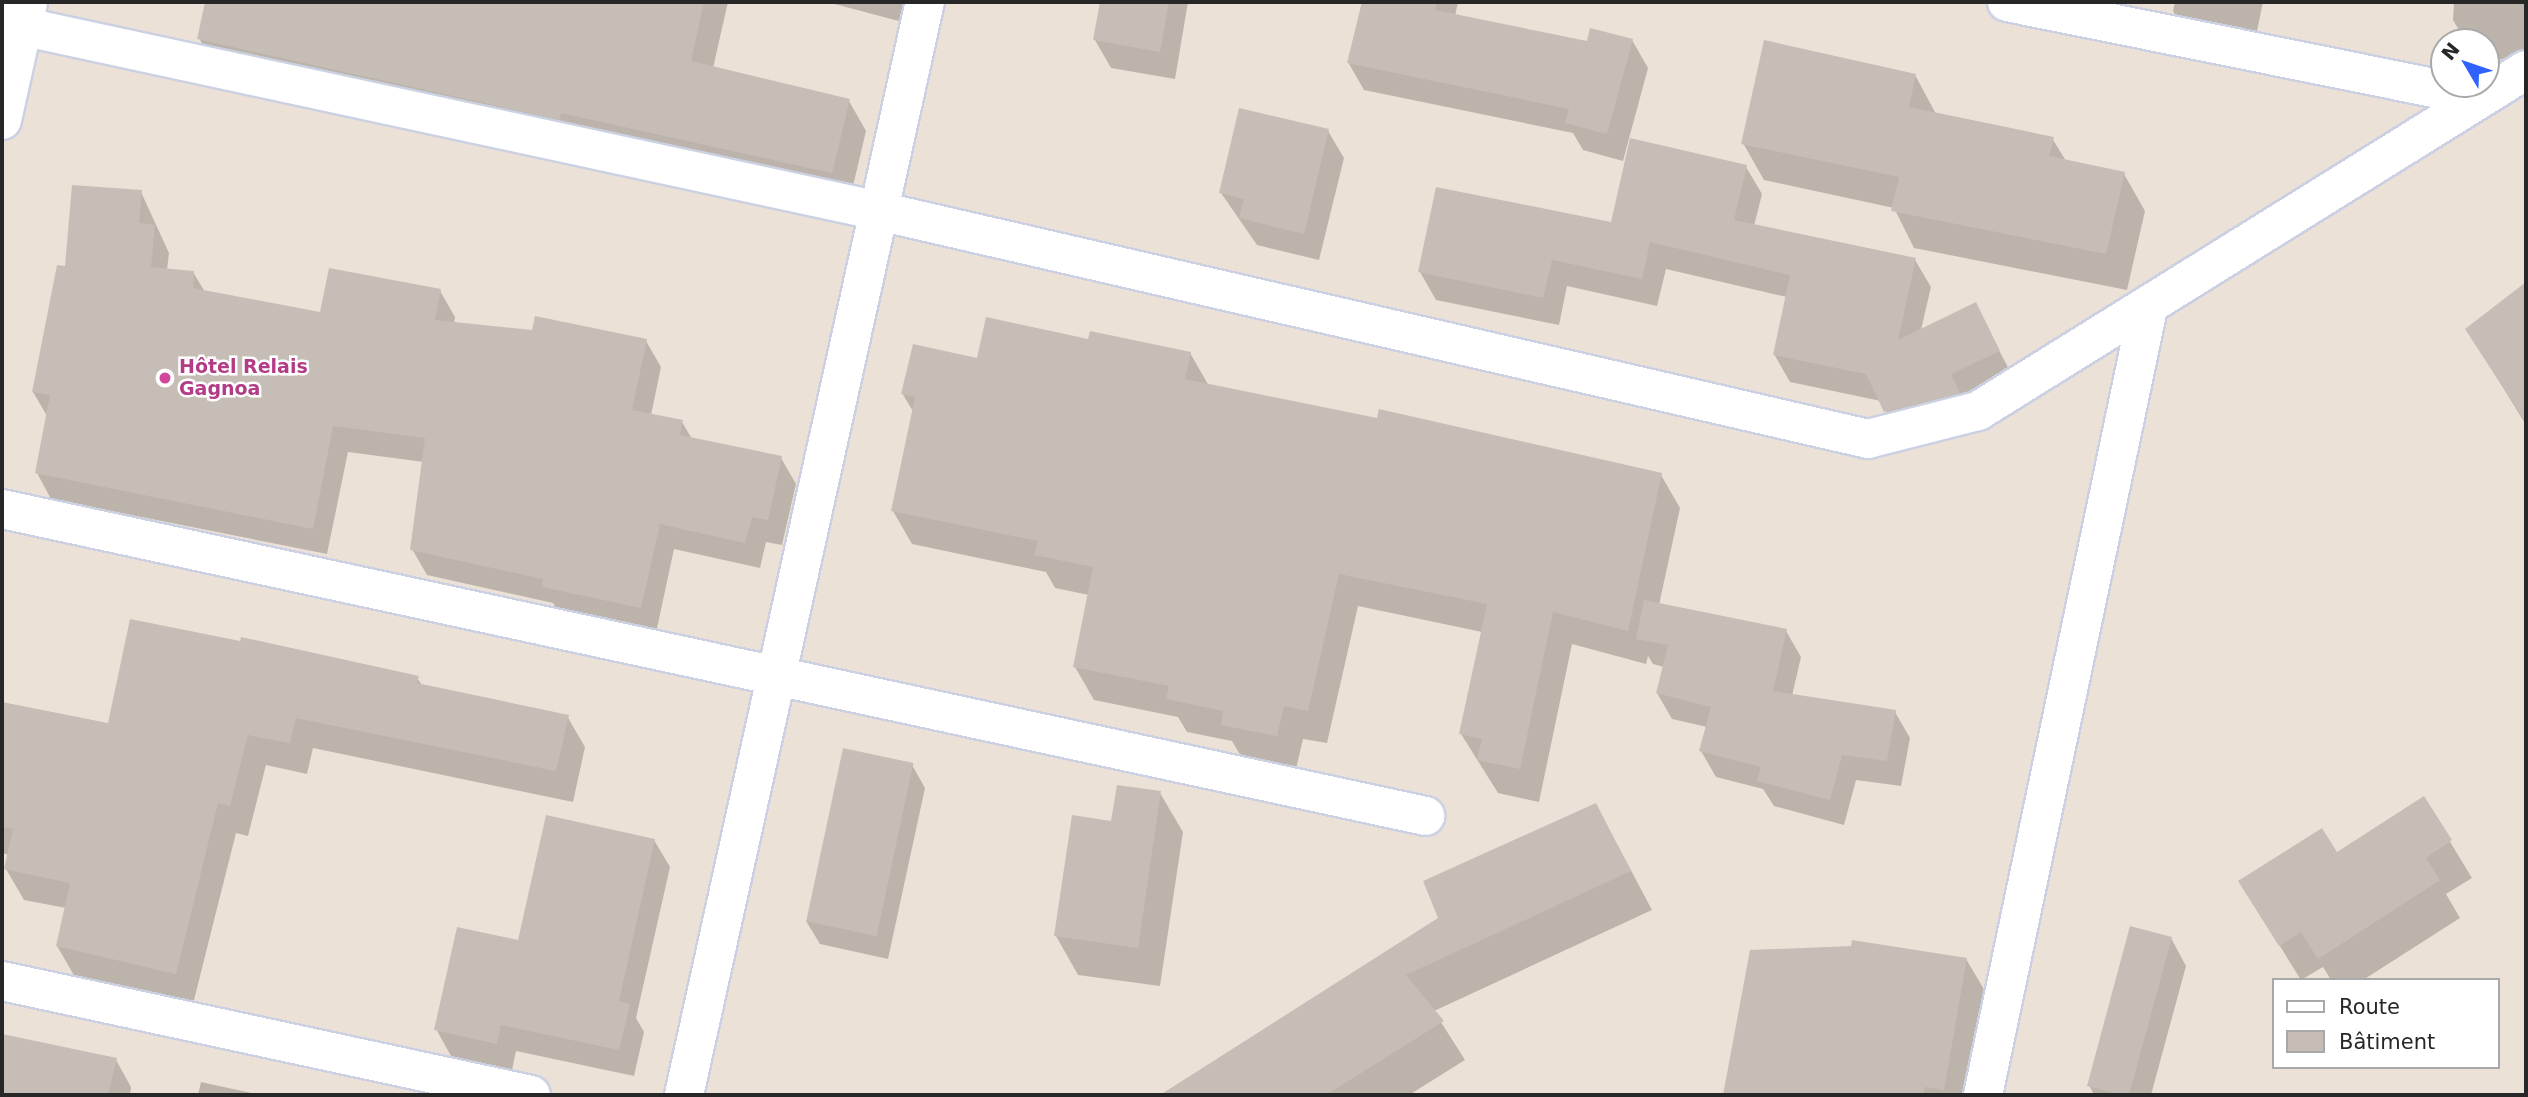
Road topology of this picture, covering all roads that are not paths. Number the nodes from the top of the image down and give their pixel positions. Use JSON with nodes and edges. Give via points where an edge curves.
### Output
{"nodes":[{"id":1,"x":925,"y":2,"type":"edge"},
{"id":2,"x":2007,"y":2,"type":"edge"},
{"id":3,"x":18,"y":17,"type":"edge"},
{"id":4,"x":2526,"y":70,"type":"edge"},
{"id":5,"x":2500,"y":84,"type":"edge"},
{"id":6,"x":2430,"y":88,"type":"edge"},
{"id":7,"x":2475,"y":98,"type":"edge"},
{"id":8,"x":2,"y":120,"type":"edge"},
{"id":9,"x":879,"y":211,"type":"junction"},
{"id":10,"x":2148,"y":309,"type":"junction"},
{"id":11,"x":2,"y":509,"type":"edge"},
{"id":12,"x":776,"y":676,"type":"junction"},
{"id":13,"x":1425,"y":816,"type":"dead end"},
{"id":14,"x":2,"y":981,"type":"edge"},
{"id":15,"x":531,"y":1095,"type":"edge"},
{"id":16,"x":684,"y":1095,"type":"edge"},
{"id":17,"x":1983,"y":1095,"type":"edge"}],
"edges":[{"from":1,"to":9,"type":"street"},
{"from":2,"to":6,"type":"street"},
{"from":3,"to":8,"type":"street"},
{"from":3,"to":9,"type":"street"},
{"from":4,"to":5,"type":"street"},
{"from":7,"to":10,"type":"street"},
{"from":9,"to":10,"type":"street","via":[[1868,439],[1978,411]]},
{"from":9,"to":12,"type":"street"},
{"from":10,"to":17,"type":"street"},
{"from":11,"to":12,"type":"street"},
{"from":12,"to":13,"type":"street"},
{"from":12,"to":16,"type":"street"},
{"from":14,"to":15,"type":"street"}]}
